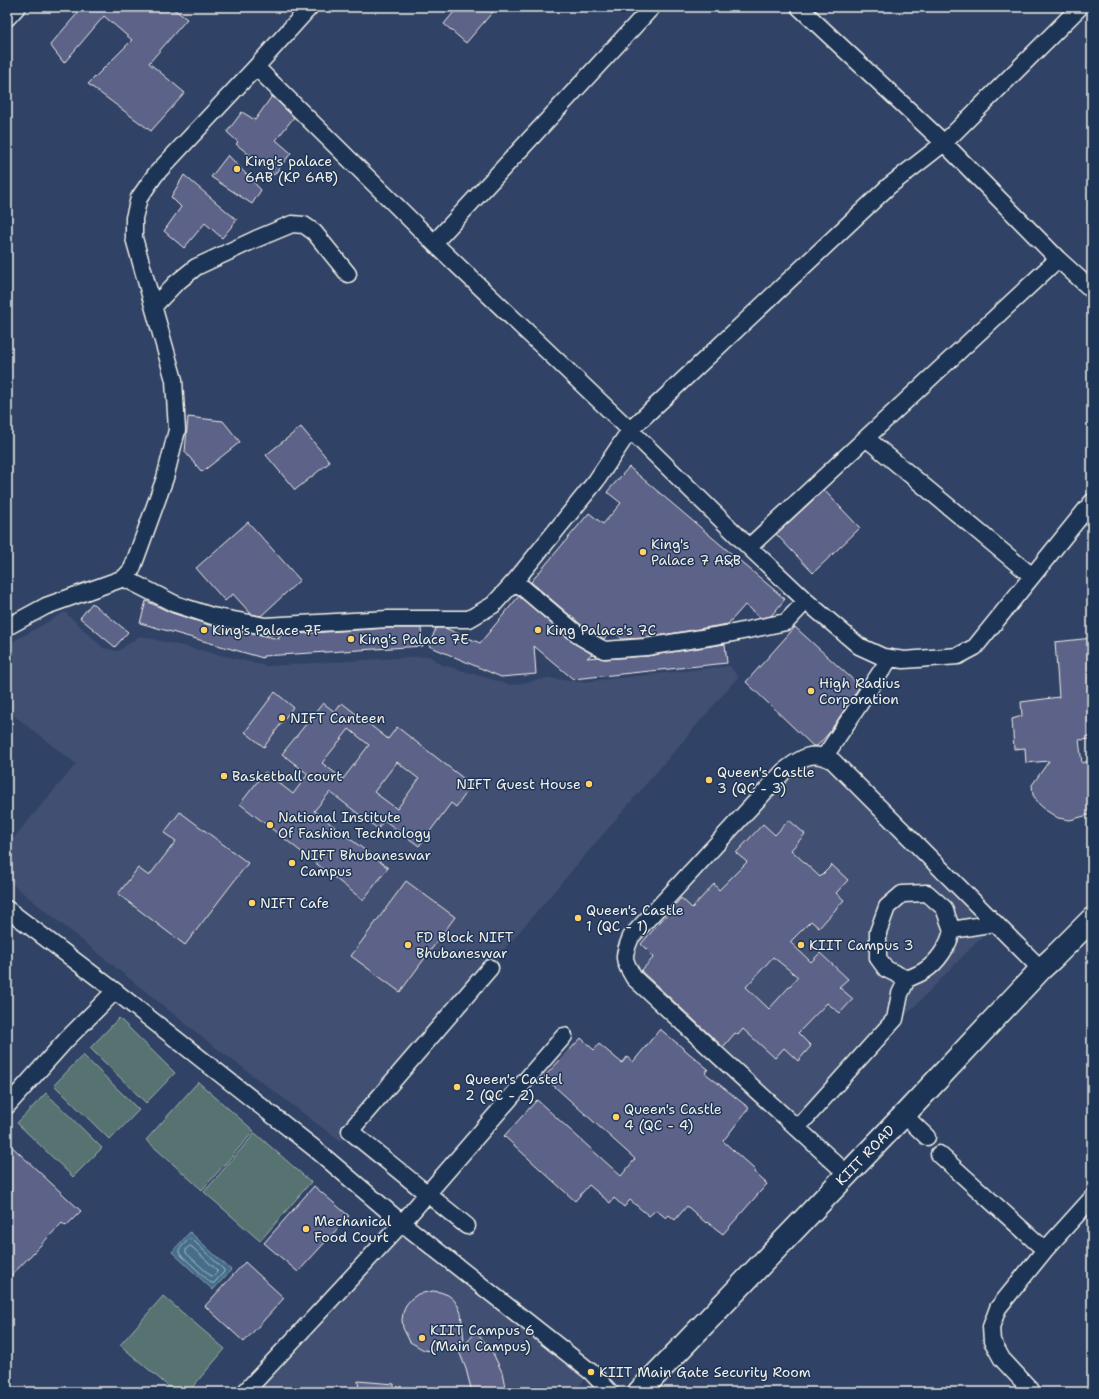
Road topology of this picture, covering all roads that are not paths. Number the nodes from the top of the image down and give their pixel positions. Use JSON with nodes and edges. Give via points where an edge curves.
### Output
{"nodes":[{"id":1,"x":17,"y":7,"type":"edge"},
{"id":2,"x":310,"y":7,"type":"edge"},
{"id":3,"x":652,"y":7,"type":"edge"},
{"id":4,"x":799,"y":7,"type":"edge"},
{"id":5,"x":1080,"y":7,"type":"edge"},
{"id":6,"x":7,"y":18,"type":"edge"},
{"id":7,"x":256,"y":67,"type":"junction"},
{"id":8,"x":944,"y":143,"type":"junction"},
{"id":9,"x":434,"y":243,"type":"junction"},
{"id":10,"x":1058,"y":259,"type":"junction"},
{"id":11,"x":348,"y":274,"type":"dead end"},
{"id":12,"x":1092,"y":290,"type":"edge"},
{"id":13,"x":154,"y":306,"type":"junction"},
{"id":14,"x":630,"y":430,"type":"junction"},
{"id":15,"x":866,"y":438,"type":"junction"},
{"id":16,"x":1092,"y":502,"type":"edge"},
{"id":17,"x":749,"y":546,"type":"junction"},
{"id":18,"x":1032,"y":576,"type":"junction"},
{"id":19,"x":124,"y":578,"type":"junction"},
{"id":20,"x":515,"y":581,"type":"junction"},
{"id":21,"x":806,"y":601,"type":"junction"},
{"id":22,"x":7,"y":627,"type":"edge"},
{"id":23,"x":890,"y":658,"type":"junction"},
{"id":24,"x":825,"y":756,"type":"junction"},
{"id":25,"x":7,"y":908,"type":"edge"},
{"id":26,"x":1092,"y":919,"type":"edge"},
{"id":27,"x":995,"y":923,"type":"junction"},
{"id":28,"x":952,"y":930,"type":"junction"},
{"id":29,"x":490,"y":968,"type":"dead end"},
{"id":30,"x":1041,"y":969,"type":"junction"},
{"id":31,"x":907,"y":979,"type":"junction"},
{"id":32,"x":115,"y":991,"type":"junction"},
{"id":33,"x":564,"y":1036,"type":"dead end"},
{"id":34,"x":7,"y":1106,"type":"edge"},
{"id":35,"x":904,"y":1115,"type":"junction"},
{"id":36,"x":797,"y":1128,"type":"junction"},
{"id":37,"x":927,"y":1137,"type":"dead end"},
{"id":38,"x":939,"y":1154,"type":"dead end"},
{"id":39,"x":847,"y":1174,"type":"junction"},
{"id":40,"x":426,"y":1195,"type":"junction"},
{"id":41,"x":1092,"y":1198,"type":"edge"},
{"id":42,"x":402,"y":1223,"type":"junction"},
{"id":43,"x":466,"y":1226,"type":"dead end"},
{"id":44,"x":1045,"y":1250,"type":"junction"},
{"id":45,"x":1031,"y":1390,"type":"dead end"},
{"id":46,"x":245,"y":1392,"type":"edge"},
{"id":47,"x":610,"y":1392,"type":"edge"},
{"id":48,"x":639,"y":1392,"type":"edge"}],
"edges":[{"from":1,"to":6,"type":"street"},
{"from":2,"to":7,"type":"street"},
{"from":3,"to":9,"type":"street"},
{"from":4,"to":8,"type":"street"},
{"from":5,"to":8,"type":"street"},
{"from":7,"to":9,"type":"street"},
{"from":7,"to":13,"type":"street","via":[[156,175],[139,198],[134,218],[134,238]]},
{"from":8,"to":10,"type":"street"},
{"from":8,"to":14,"type":"street","via":[[889,186]]},
{"from":9,"to":14,"type":"street"},
{"from":10,"to":12,"type":"street"},
{"from":10,"to":15,"type":"street"},
{"from":11,"to":13,"type":"street","via":[[314,232],[304,225],[292,224],[196,267]]},
{"from":13,"to":19,"type":"street","via":[[174,380],[177,430],[165,478],[132,569]]},
{"from":14,"to":17,"type":"street"},
{"from":14,"to":20,"type":"street","via":[[596,481]]},
{"from":15,"to":17,"type":"street"},
{"from":15,"to":18,"type":"street"},
{"from":16,"to":18,"type":"street"},
{"from":17,"to":21,"type":"street"},
{"from":18,"to":23,"type":"street","via":[[975,647],[958,656],[904,660]]},
{"from":19,"to":20,"type":"street","via":[[175,604],[212,616],[265,626],[388,619],[469,619],[493,605]]},
{"from":19,"to":22,"type":"street","via":[[46,606]]},
{"from":20,"to":21,"type":"street","via":[[581,637],[604,650],[646,647],[786,622]]},
{"from":21,"to":23,"type":"street","via":[[859,646]]},
{"from":23,"to":24,"type":"street"},
{"from":24,"to":27,"type":"street","via":[[834,761]]},
{"from":24,"to":36,"type":"street","via":[[812,755],[800,759],[784,771],[631,937],[625,952],[625,961],[634,978]]},
{"from":25,"to":32,"type":"street"},
{"from":26,"to":30,"type":"main road","name":"KIIT ROAD"},
{"from":27,"to":28,"type":"street"},
{"from":27,"to":30,"type":"street"},
{"from":28,"to":31,"type":"street","via":[[950,939],[936,962]]},
{"from":28,"to":31,"type":"street","via":[[944,908],[927,893],[902,894],[887,907],[878,932],[878,958],[886,969]]},
{"from":29,"to":40,"type":"street","via":[[350,1131]]},
{"from":30,"to":35,"type":"main road","name":"KIIT ROAD"},
{"from":31,"to":36,"type":"street","via":[[900,994],[895,1019]]},
{"from":32,"to":34,"type":"street","via":[[67,1039]]},
{"from":32,"to":42,"type":"street","via":[[314,1148]]},
{"from":33,"to":40,"type":"street"},
{"from":35,"to":37,"type":"street"},
{"from":35,"to":39,"type":"main road","name":"KIIT ROAD"},
{"from":36,"to":39,"type":"street"},
{"from":38,"to":44,"type":"street"},
{"from":39,"to":48,"type":"main road","name":"KIIT ROAD"},
{"from":40,"to":42,"type":"street"},
{"from":40,"to":43,"type":"street"},
{"from":41,"to":44,"type":"street"},
{"from":42,"to":46,"type":"street"},
{"from":42,"to":47,"type":"street","via":[[591,1372]]},
{"from":44,"to":45,"type":"street","via":[[998,1308],[991,1327],[992,1341],[1002,1359]]}]}
